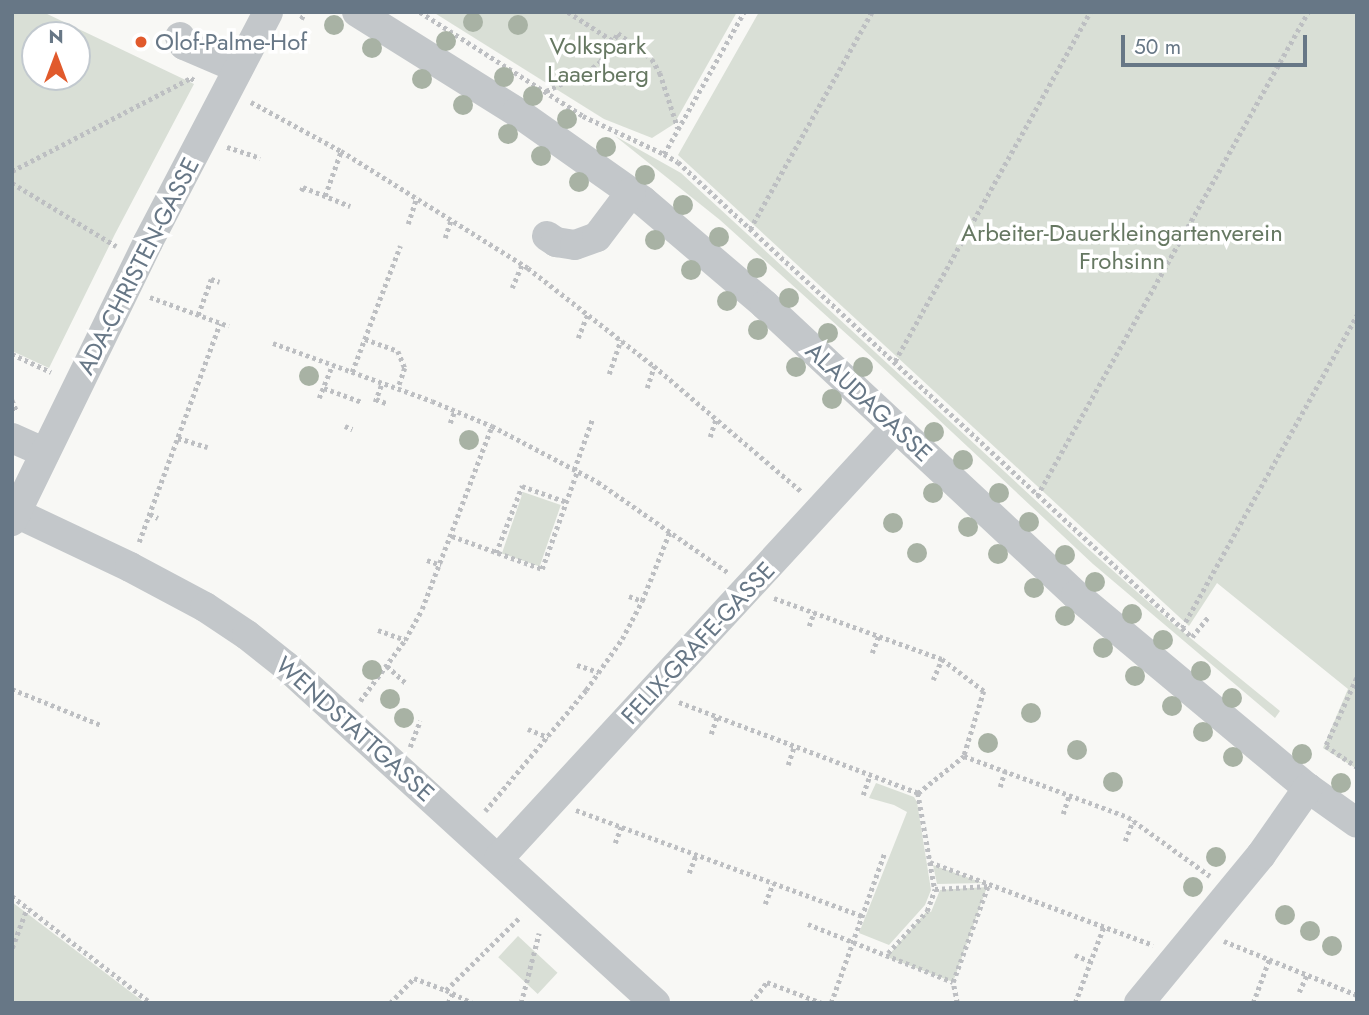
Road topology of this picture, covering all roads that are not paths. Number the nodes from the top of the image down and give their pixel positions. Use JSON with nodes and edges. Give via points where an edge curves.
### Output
{"nodes":[{"id":1,"x":268,"y":12,"type":"edge"},
{"id":2,"x":358,"y":12,"type":"edge"},
{"id":3,"x":179,"y":43,"type":"dead end"},
{"id":4,"x":238,"y":68,"type":"junction"},
{"id":5,"x":631,"y":192,"type":"junction"},
{"id":6,"x":547,"y":236,"type":"dead end"},
{"id":7,"x":896,"y":427,"type":"junction"},
{"id":8,"x":12,"y":438,"type":"edge"},
{"id":9,"x":45,"y":453,"type":"junction"},
{"id":10,"x":14,"y":517,"type":"edge"},
{"id":11,"x":1308,"y":788,"type":"junction"},
{"id":12,"x":1357,"y":823,"type":"edge"},
{"id":13,"x":499,"y":858,"type":"junction"},
{"id":14,"x":655,"y":1003,"type":"edge"},
{"id":15,"x":1139,"y":1003,"type":"edge"}],
"edges":[{"from":1,"to":4,"type":"street","name":"ADA-CHRISTEN-GASSE"},
{"from":2,"to":5,"type":"street","name":"ALAUDAGASSE","via":[[517,112]]},
{"from":3,"to":4,"type":"street"},
{"from":4,"to":9,"type":"street","name":"ADA-CHRISTEN-GASSE"},
{"from":5,"to":6,"type":"street","via":[[597,237],[575,245]]},
{"from":5,"to":7,"type":"street","name":"ALAUDAGASSE","via":[[705,252]]},
{"from":7,"to":11,"type":"street","name":"ALAUDAGASSE","via":[[1076,595]]},
{"from":7,"to":13,"type":"street","name":"FELIX-GRAFE-GASSE"},
{"from":8,"to":9,"type":"street"},
{"from":9,"to":10,"type":"street","name":"ADA-CHRISTEN-GASSE"},
{"from":10,"to":13,"type":"street","name":"WENDSTATTGASSE","via":[[130,567],[205,607],[267,650]]},
{"from":11,"to":12,"type":"street","name":"ALAUDAGASSE"},
{"from":11,"to":15,"type":"street","via":[[1261,855]]},
{"from":13,"to":14,"type":"street","name":"WENDSTATTGASSE"}]}
